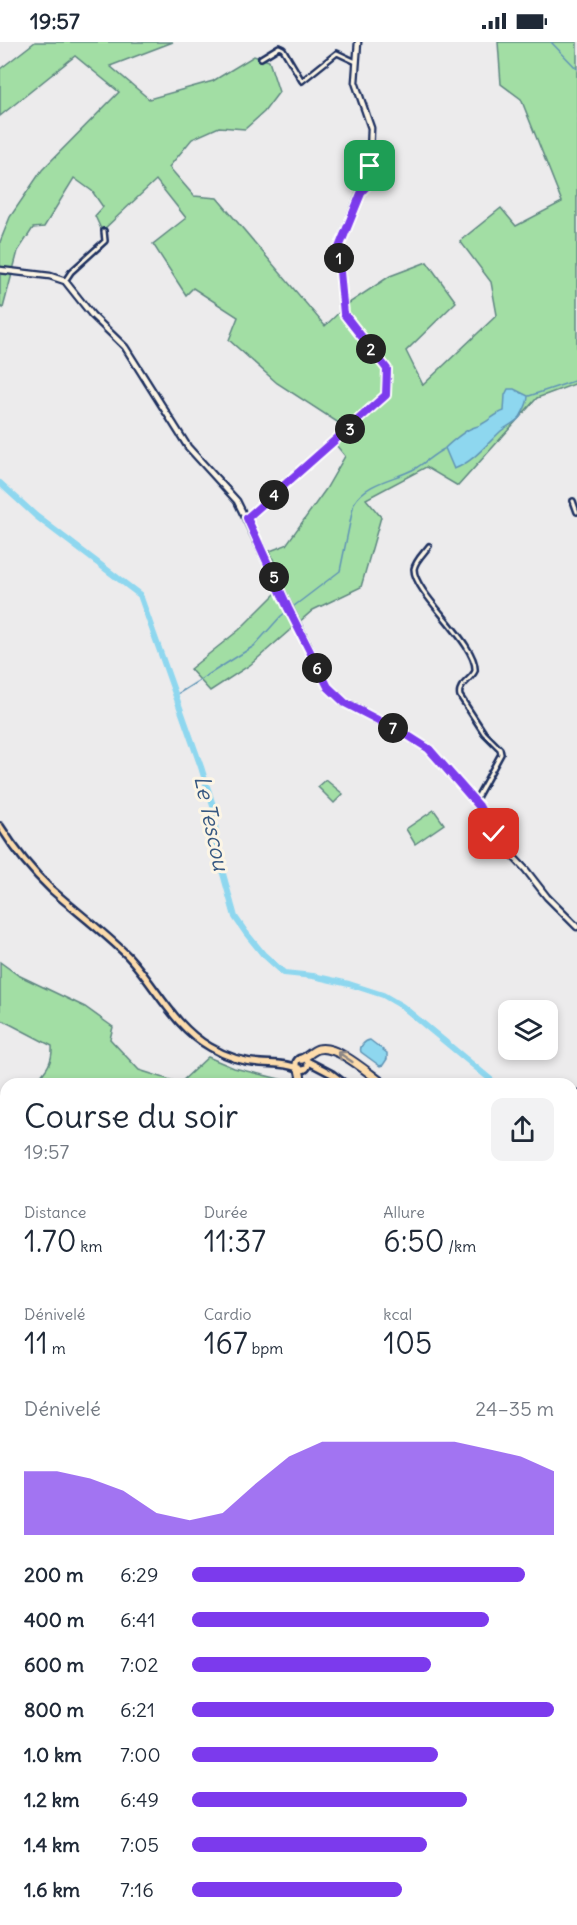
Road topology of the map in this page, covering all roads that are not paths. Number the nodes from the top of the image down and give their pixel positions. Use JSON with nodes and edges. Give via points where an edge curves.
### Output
{"nodes":[{"id":1,"x":358,"y":42,"type":"edge"},
{"id":2,"x":261,"y":58,"type":"dead end"},
{"id":3,"x":356,"y":62,"type":"junction"},
{"id":4,"x":104,"y":231,"type":"dead end"},
{"id":5,"x":338,"y":250,"type":"joint"},
{"id":6,"x":0,"y":270,"type":"edge"},
{"id":7,"x":65,"y":281,"type":"junction"},
{"id":8,"x":573,"y":501,"type":"dead end"},
{"id":9,"x":577,"y":512,"type":"edge"},
{"id":10,"x":247,"y":518,"type":"junction"},
{"id":11,"x":429,"y":546,"type":"dead end"},
{"id":12,"x":475,"y":801,"type":"junction"},
{"id":13,"x":0,"y":826,"type":"edge"},
{"id":14,"x":577,"y":927,"type":"edge"},
{"id":15,"x":302,"y":1060,"type":"junction"},
{"id":16,"x":281,"y":1064,"type":"junction"},
{"id":17,"x":301,"y":1069,"type":"junction"},
{"id":18,"x":324,"y":1070,"type":"junction"},
{"id":19,"x":301,"y":1078,"type":"edge"},
{"id":20,"x":336,"y":1078,"type":"edge"},
{"id":21,"x":375,"y":1078,"type":"edge"}],
"edges":[{"from":1,"to":3,"type":"street"},
{"from":2,"to":3,"type":"street","via":[[283,48],[302,81],[337,52]]},
{"from":3,"to":5,"type":"street","via":[[355,82],[371,128],[369,184],[362,191]]},
{"from":4,"to":7,"type":"street","via":[[105,241]]},
{"from":5,"to":10,"type":"street","via":[[344,314],[387,369],[386,395]]},
{"from":6,"to":7,"type":"street"},
{"from":7,"to":10,"type":"street","via":[[125,347],[188,447]]},
{"from":8,"to":9,"type":"street"},
{"from":10,"to":12,"type":"street","via":[[328,687],[345,703],[429,749]]},
{"from":11,"to":12,"type":"street","via":[[414,568],[415,575],[475,663],[475,671],[461,687],[460,696],[501,754]]},
{"from":12,"to":14,"type":"street","via":[[494,834]]},
{"from":13,"to":16,"type":"main road","via":[[44,882],[129,958],[193,1036],[236,1058]]},
{"from":15,"to":16,"type":"main road"},
{"from":15,"to":17,"type":"main road"},
{"from":15,"to":17,"type":"main road","via":[[308,1065]]},
{"from":15,"to":18,"type":"main road"},
{"from":21,"to":15,"type":"highway","one_way":true,"via":[[331,1049],[316,1050]]},
{"from":16,"to":17,"type":"main road"},
{"from":17,"to":18,"type":"main road"},
{"from":17,"to":19,"type":"highway"},
{"from":18,"to":20,"type":"main road"}]}
